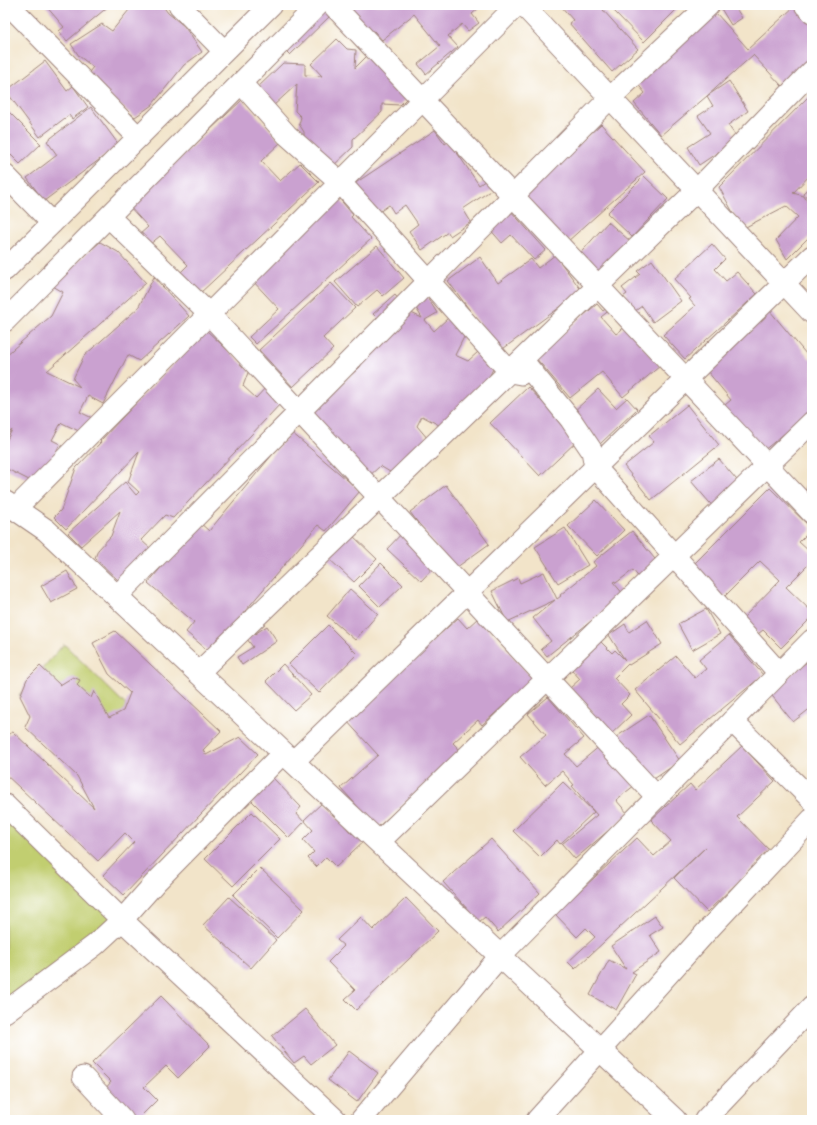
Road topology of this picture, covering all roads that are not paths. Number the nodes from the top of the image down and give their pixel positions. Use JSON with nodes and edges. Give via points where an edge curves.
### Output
{"nodes":[{"id":1,"x":9,"y":5,"type":"edge"},
{"id":2,"x":179,"y":5,"type":"edge"},
{"id":3,"x":271,"y":5,"type":"edge"},
{"id":4,"x":318,"y":5,"type":"edge"},
{"id":5,"x":333,"y":5,"type":"edge"},
{"id":6,"x":517,"y":5,"type":"edge"},
{"id":7,"x":524,"y":5,"type":"edge"},
{"id":8,"x":710,"y":5,"type":"edge"},
{"id":9,"x":805,"y":5,"type":"edge"},
{"id":10,"x":812,"y":12,"type":"edge"},
{"id":11,"x":224,"y":51,"type":"junction"},
{"id":12,"x":812,"y":70,"type":"edge"},
{"id":13,"x":240,"y":83,"type":"junction"},
{"id":14,"x":610,"y":98,"type":"junction"},
{"id":15,"x":422,"y":100,"type":"junction"},
{"id":16,"x":138,"y":137,"type":"junction"},
{"id":17,"x":5,"y":175,"type":"edge"},
{"id":18,"x":340,"y":182,"type":"junction"},
{"id":19,"x":697,"y":190,"type":"junction"},
{"id":20,"x":513,"y":196,"type":"junction"},
{"id":21,"x":109,"y":217,"type":"junction"},
{"id":22,"x":52,"y":223,"type":"junction"},
{"id":23,"x":812,"y":256,"type":"edge"},
{"id":24,"x":5,"y":270,"type":"edge"},
{"id":25,"x":429,"y":281,"type":"junction"},
{"id":26,"x":784,"y":283,"type":"junction"},
{"id":27,"x":598,"y":286,"type":"junction"},
{"id":28,"x":812,"y":313,"type":"edge"},
{"id":29,"x":209,"y":314,"type":"junction"},
{"id":30,"x":5,"y":321,"type":"edge"},
{"id":31,"x":510,"y":372,"type":"junction"},
{"id":32,"x":686,"y":379,"type":"junction"},
{"id":33,"x":300,"y":412,"type":"junction"},
{"id":34,"x":812,"y":422,"type":"edge"},
{"id":35,"x":767,"y":466,"type":"junction"},
{"id":36,"x":595,"y":467,"type":"junction"},
{"id":37,"x":379,"y":498,"type":"junction"},
{"id":38,"x":10,"y":506,"type":"edge"},
{"id":39,"x":812,"y":513,"type":"edge"},
{"id":40,"x":674,"y":556,"type":"junction"},
{"id":41,"x":467,"y":592,"type":"junction"},
{"id":42,"x":117,"y":596,"type":"junction"},
{"id":43,"x":812,"y":640,"type":"edge"},
{"id":44,"x":198,"y":673,"type":"junction"},
{"id":45,"x":779,"y":673,"type":"junction"},
{"id":46,"x":547,"y":679,"type":"junction"},
{"id":47,"x":732,"y":721,"type":"junction"},
{"id":48,"x":288,"y":757,"type":"junction"},
{"id":49,"x":657,"y":797,"type":"junction"},
{"id":50,"x":812,"y":800,"type":"edge"},
{"id":51,"x":5,"y":805,"type":"edge"},
{"id":52,"x":812,"y":819,"type":"edge"},
{"id":53,"x":379,"y":842,"type":"junction"},
{"id":54,"x":122,"y":920,"type":"junction"},
{"id":55,"x":500,"y":956,"type":"junction"},
{"id":56,"x":812,"y":1007,"type":"edge"},
{"id":57,"x":5,"y":1012,"type":"edge"},
{"id":58,"x":600,"y":1050,"type":"junction"},
{"id":59,"x":83,"y":1077,"type":"dead end"},
{"id":60,"x":123,"y":1120,"type":"edge"},
{"id":61,"x":336,"y":1120,"type":"edge"},
{"id":62,"x":361,"y":1120,"type":"edge"},
{"id":63,"x":537,"y":1120,"type":"edge"},
{"id":64,"x":675,"y":1120,"type":"edge"},
{"id":65,"x":705,"y":1120,"type":"edge"}],
"edges":[{"from":1,"to":16,"type":"street"},
{"from":2,"to":11,"type":"street"},
{"from":3,"to":11,"type":"street"},
{"from":4,"to":13,"type":"street"},
{"from":5,"to":15,"type":"street"},
{"from":6,"to":15,"type":"street"},
{"from":7,"to":14,"type":"street"},
{"from":8,"to":14,"type":"street"},
{"from":9,"to":10,"type":"street"},
{"from":11,"to":16,"type":"street"},
{"from":12,"to":19,"type":"street"},
{"from":13,"to":18,"type":"street","via":[[287,135]]},
{"from":13,"to":21,"type":"street"},
{"from":14,"to":19,"type":"street"},
{"from":14,"to":20,"type":"street"},
{"from":15,"to":18,"type":"street"},
{"from":15,"to":20,"type":"street"},
{"from":16,"to":22,"type":"street"},
{"from":17,"to":22,"type":"street"},
{"from":18,"to":25,"type":"street"},
{"from":18,"to":29,"type":"street"},
{"from":19,"to":26,"type":"street"},
{"from":19,"to":27,"type":"street"},
{"from":20,"to":25,"type":"street"},
{"from":20,"to":27,"type":"street"},
{"from":21,"to":29,"type":"street"},
{"from":21,"to":30,"type":"street"},
{"from":22,"to":24,"type":"street"},
{"from":23,"to":26,"type":"street"},
{"from":25,"to":31,"type":"street"},
{"from":25,"to":33,"type":"street"},
{"from":26,"to":28,"type":"street"},
{"from":26,"to":32,"type":"street"},
{"from":27,"to":31,"type":"street"},
{"from":27,"to":32,"type":"street"},
{"from":29,"to":33,"type":"street"},
{"from":29,"to":38,"type":"street"},
{"from":31,"to":36,"type":"street","via":[[521,374],[528,367],[571,420],[592,451]]},
{"from":31,"to":37,"type":"street"},
{"from":32,"to":35,"type":"street"},
{"from":32,"to":36,"type":"street"},
{"from":33,"to":37,"type":"street"},
{"from":33,"to":42,"type":"street"},
{"from":34,"to":35,"type":"street"},
{"from":35,"to":39,"type":"street"},
{"from":35,"to":40,"type":"street"},
{"from":36,"to":40,"type":"street"},
{"from":36,"to":41,"type":"street"},
{"from":37,"to":41,"type":"street"},
{"from":37,"to":44,"type":"street"},
{"from":38,"to":42,"type":"street","via":[[46,530]]},
{"from":40,"to":45,"type":"street"},
{"from":40,"to":46,"type":"street"},
{"from":41,"to":46,"type":"street"},
{"from":41,"to":48,"type":"street"},
{"from":42,"to":44,"type":"street"},
{"from":43,"to":45,"type":"street"},
{"from":44,"to":48,"type":"street"},
{"from":45,"to":47,"type":"street"},
{"from":46,"to":49,"type":"street"},
{"from":46,"to":53,"type":"street"},
{"from":47,"to":49,"type":"street"},
{"from":47,"to":50,"type":"street"},
{"from":48,"to":53,"type":"street"},
{"from":48,"to":54,"type":"street","via":[[155,883]]},
{"from":49,"to":55,"type":"street"},
{"from":51,"to":54,"type":"street"},
{"from":52,"to":58,"type":"street"},
{"from":53,"to":55,"type":"street"},
{"from":54,"to":57,"type":"street","via":[[95,945]]},
{"from":54,"to":61,"type":"street"},
{"from":55,"to":58,"type":"street"},
{"from":55,"to":62,"type":"street"},
{"from":56,"to":65,"type":"street"},
{"from":58,"to":63,"type":"street"},
{"from":58,"to":64,"type":"street"},
{"from":59,"to":60,"type":"street"}]}
